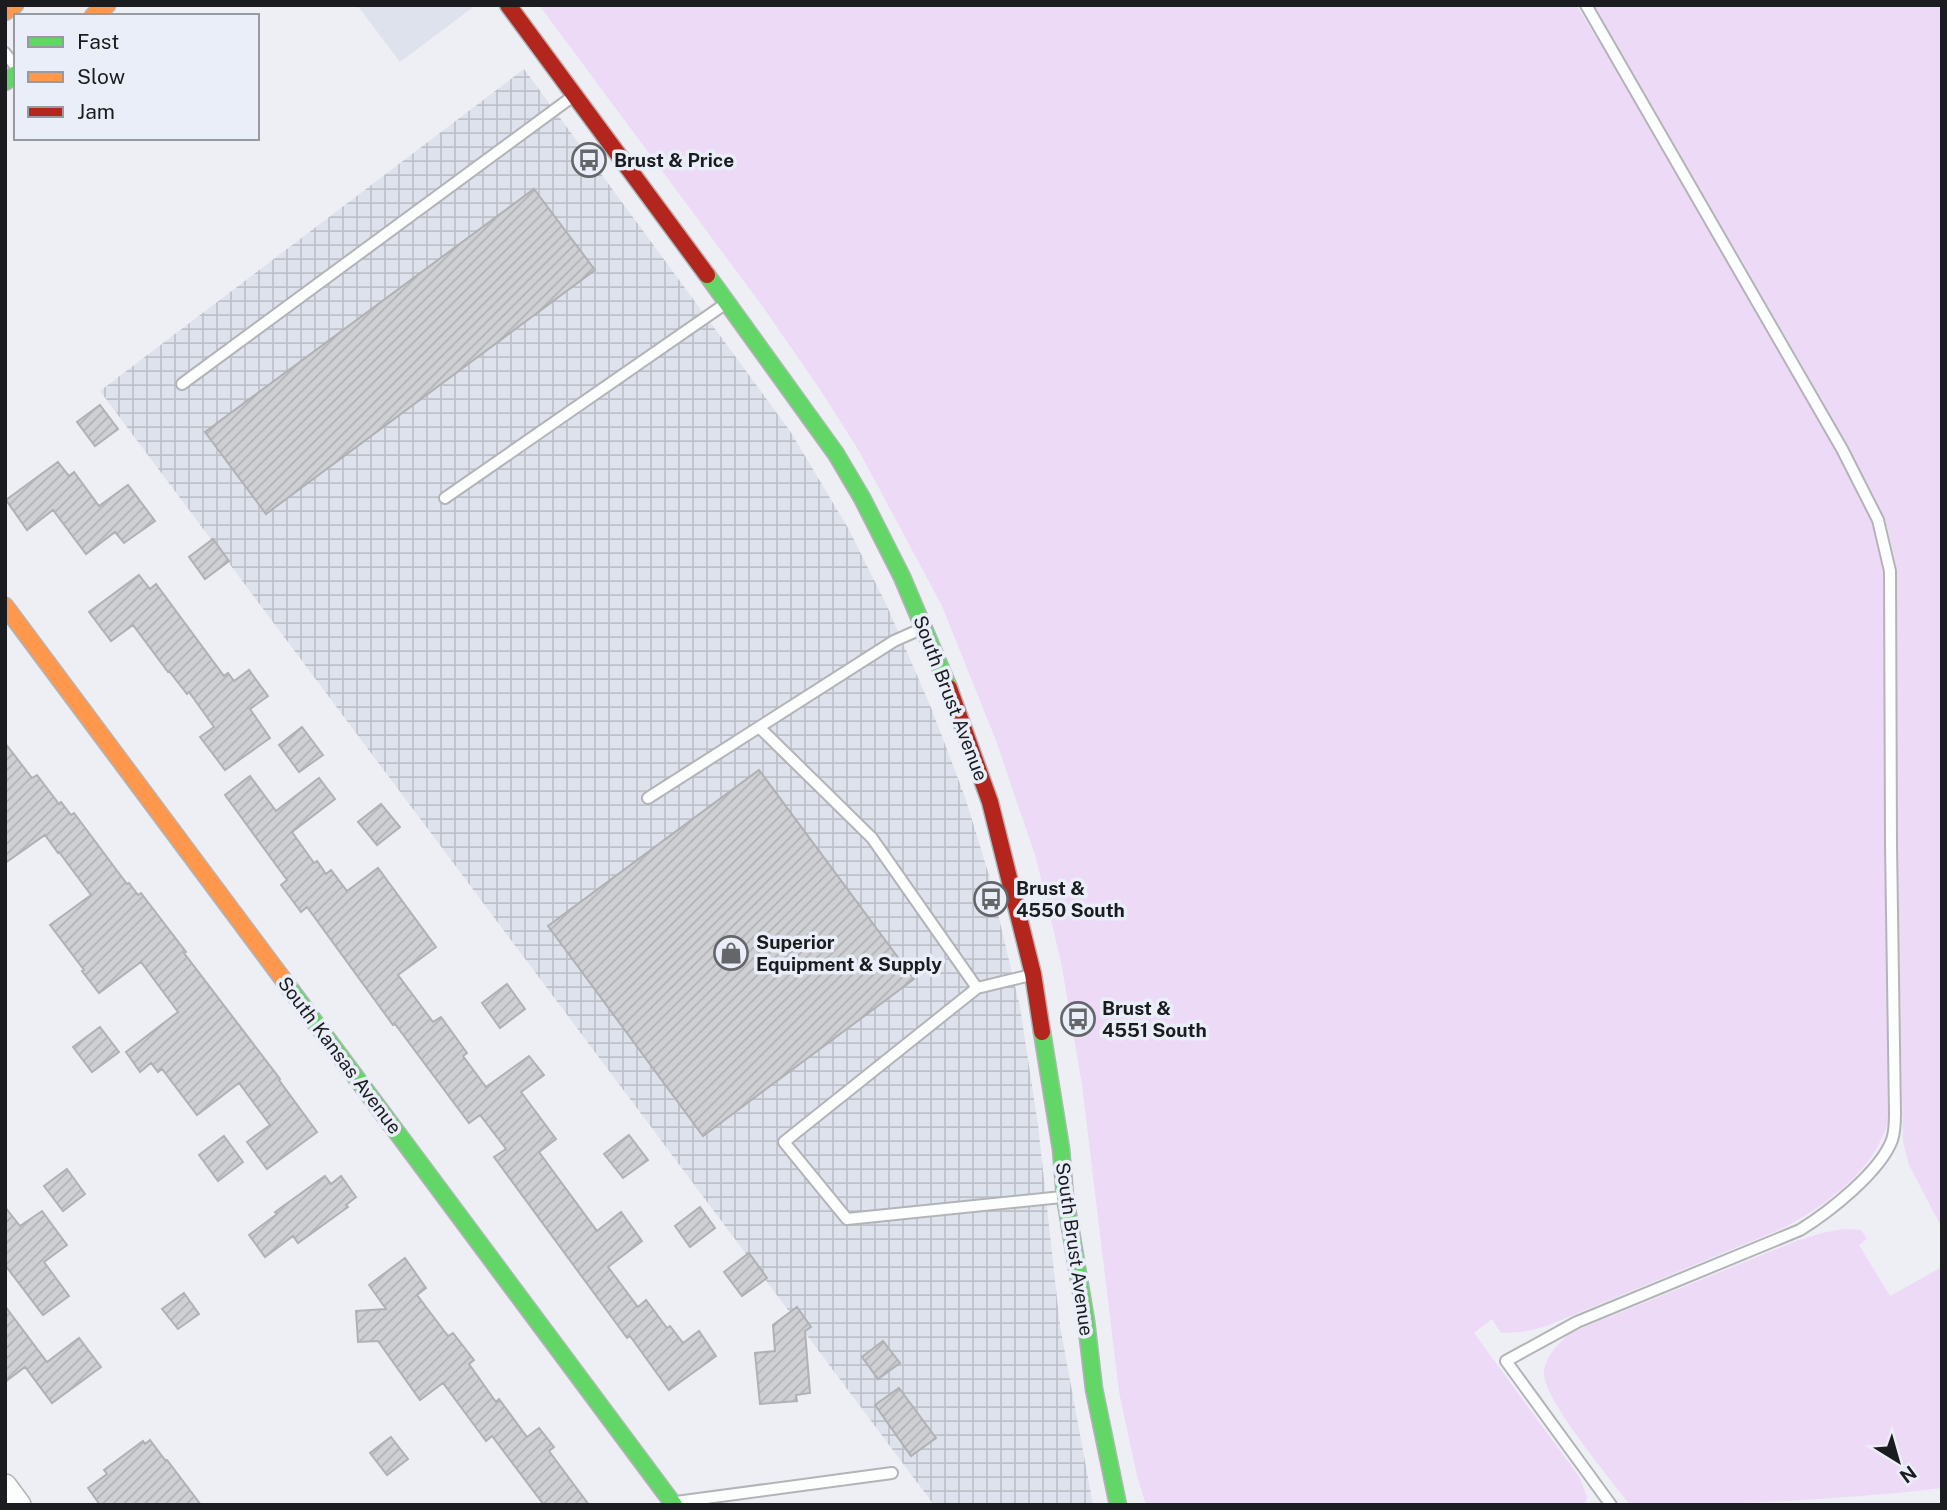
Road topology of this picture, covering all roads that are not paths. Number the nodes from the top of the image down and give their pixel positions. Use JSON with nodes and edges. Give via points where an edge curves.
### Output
{"nodes":[{"id":1,"x":15,"y":5,"type":"edge"},
{"id":2,"x":508,"y":5,"type":"edge"},
{"id":3,"x":1586,"y":5,"type":"edge"},
{"id":4,"x":5,"y":12,"type":"edge"},
{"id":5,"x":575,"y":96,"type":"junction"},
{"id":6,"x":727,"y":303,"type":"junction"},
{"id":7,"x":182,"y":384,"type":"dead end"},
{"id":8,"x":445,"y":498,"type":"dead end"},
{"id":9,"x":5,"y":606,"type":"edge"},
{"id":10,"x":924,"y":628,"type":"junction"},
{"id":11,"x":759,"y":727,"type":"junction"},
{"id":12,"x":648,"y":798,"type":"dead end"},
{"id":13,"x":1033,"y":974,"type":"junction"},
{"id":14,"x":977,"y":988,"type":"junction"},
{"id":15,"x":1066,"y":1197,"type":"junction"},
{"id":16,"x":891,"y":1474,"type":"dead end"},
{"id":17,"x":5,"y":1486,"type":"edge"},
{"id":18,"x":673,"y":1503,"type":"edge"},
{"id":19,"x":19,"y":1505,"type":"edge"},
{"id":20,"x":1118,"y":1505,"type":"edge"},
{"id":21,"x":1611,"y":1505,"type":"edge"}],
"edges":[{"from":1,"to":4,"type":"street"},
{"from":2,"to":5,"type":"street","name":"South Brust Avenue"},
{"from":3,"to":21,"type":"lane","via":[[1842,449],[1878,520],[1890,572],[1895,1128],[1875,1167],[1862,1181],[1800,1230],[1577,1322],[1506,1361]]},
{"from":5,"to":6,"type":"street","name":"South Brust Avenue"},
{"from":5,"to":7,"type":"lane"},
{"from":6,"to":8,"type":"lane"},
{"from":6,"to":10,"type":"street","name":"South Brust Avenue","via":[[836,454]]},
{"from":9,"to":18,"type":"street","name":"South Kansas Avenue"},
{"from":10,"to":11,"type":"lane","via":[[894,641]]},
{"from":10,"to":13,"type":"street","name":"South Brust Avenue","via":[[990,802]]},
{"from":11,"to":12,"type":"lane"},
{"from":11,"to":14,"type":"lane","via":[[872,838]]},
{"from":13,"to":14,"type":"lane"},
{"from":13,"to":15,"type":"street","name":"South Brust Avenue"},
{"from":14,"to":15,"type":"lane","via":[[785,1142],[846,1219]]},
{"from":15,"to":20,"type":"street","name":"South Brust Avenue","via":[[1094,1389]]},
{"from":16,"to":18,"type":"lane"},
{"from":17,"to":19,"type":"street"}]}
